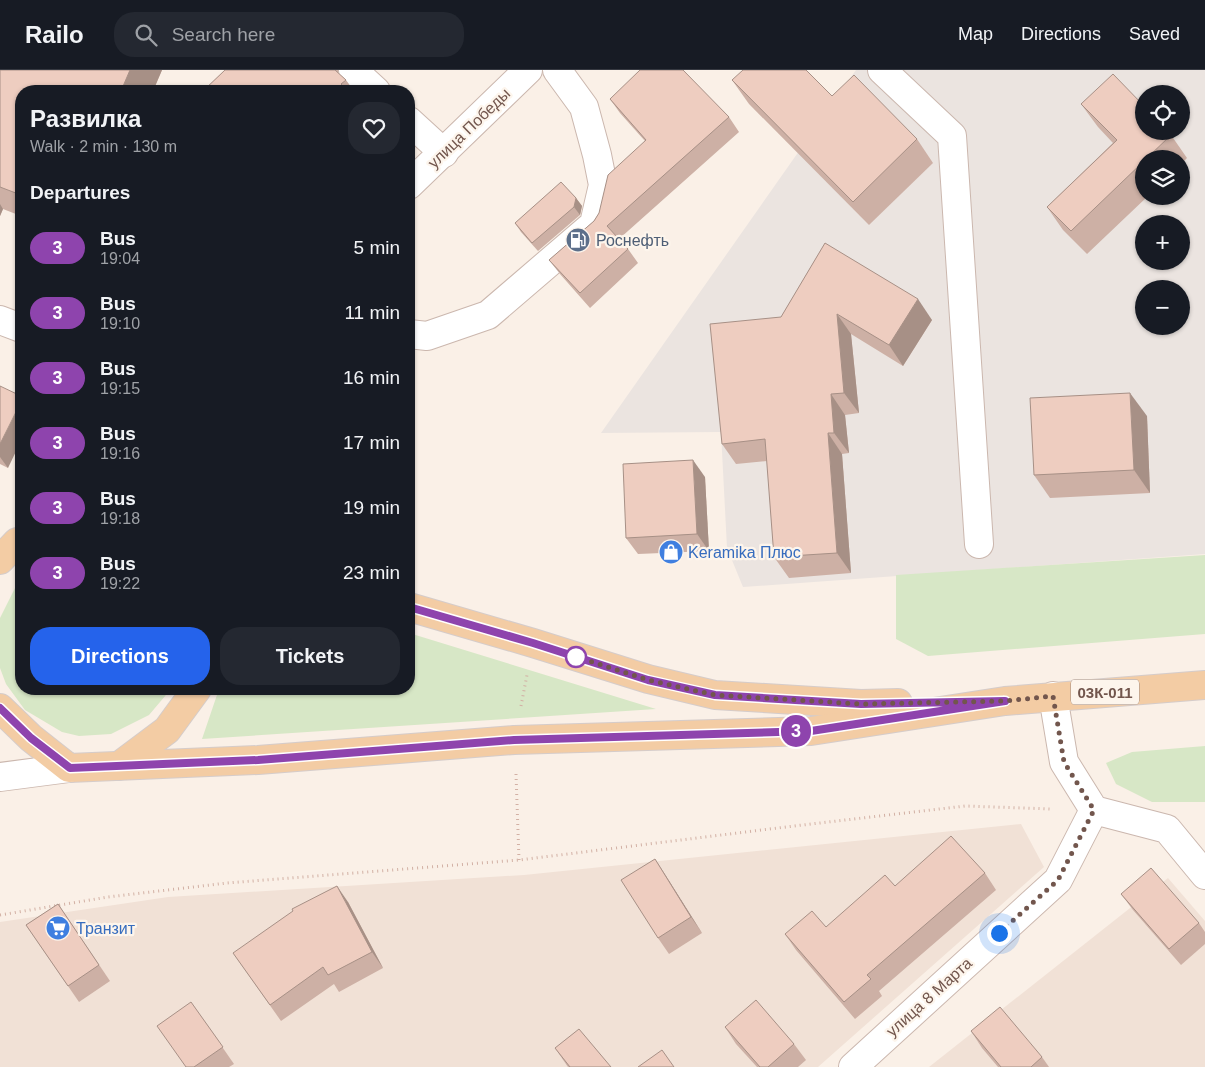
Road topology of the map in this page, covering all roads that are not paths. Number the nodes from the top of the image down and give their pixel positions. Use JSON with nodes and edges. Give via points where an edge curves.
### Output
{"nodes":[{"id":1,"x":353,"y":70,"type":"edge"},
{"id":2,"x":528,"y":70,"type":"edge"},
{"id":3,"x":557,"y":70,"type":"edge"},
{"id":4,"x":882,"y":70,"type":"edge"},
{"id":5,"x":369,"y":85,"type":"edge"},
{"id":6,"x":415,"y":126,"type":"edge"},
{"id":7,"x":444,"y":153,"type":"junction"},
{"id":8,"x":415,"y":180,"type":"edge"},
{"id":9,"x":0,"y":320,"type":"edge"},
{"id":10,"x":15,"y":326,"type":"edge"},
{"id":11,"x":415,"y":335,"type":"edge"},
{"id":12,"x":979,"y":544,"type":"dead end"},
{"id":13,"x":415,"y":609,"type":"edge"},
{"id":14,"x":1205,"y":685,"type":"edge"},
{"id":15,"x":193,"y":695,"type":"edge"},
{"id":16,"x":1053,"y":696,"type":"junction"},
{"id":17,"x":1005,"y":701,"type":"junction"},
{"id":18,"x":0,"y":708,"type":"edge"},
{"id":19,"x":120,"y":766,"type":"junction"},
{"id":20,"x":70,"y":768,"type":"junction"},
{"id":21,"x":0,"y":777,"type":"edge"},
{"id":22,"x":1094,"y":810,"type":"junction"},
{"id":23,"x":1205,"y":875,"type":"edge"},
{"id":24,"x":852,"y":1067,"type":"edge"}],
"edges":[{"from":1,"to":5,"type":"street"},
{"from":2,"to":7,"type":"street","name":"улица Победы"},
{"from":3,"to":11,"type":"street","via":[[584,107],[597,155],[602,185],[594,224],[488,315],[427,336]]},
{"from":4,"to":12,"type":"street","via":[[952,136]]},
{"from":6,"to":7,"type":"street"},
{"from":7,"to":8,"type":"street","name":"улица Победы"},
{"from":9,"to":10,"type":"street"},
{"from":13,"to":17,"type":"main road","via":[[648,680],[715,695],[861,704]]},
{"from":14,"to":16,"type":"main road","number":"03К-011"},
{"from":15,"to":19,"type":"main road","via":[[167,730]]},
{"from":16,"to":17,"type":"main road","number":"03К-011"},
{"from":16,"to":22,"type":"street","via":[[1064,762]]},
{"from":17,"to":19,"type":"main road","via":[[811,731],[514,740],[258,760]]},
{"from":18,"to":20,"type":"main road","via":[[31,738]]},
{"from":19,"to":20,"type":"main road"},
{"from":20,"to":21,"type":"street"},
{"from":22,"to":23,"type":"street","via":[[1167,830]]},
{"from":22,"to":24,"type":"street","name":"улица 8 Марта","via":[[1058,880]]}]}
